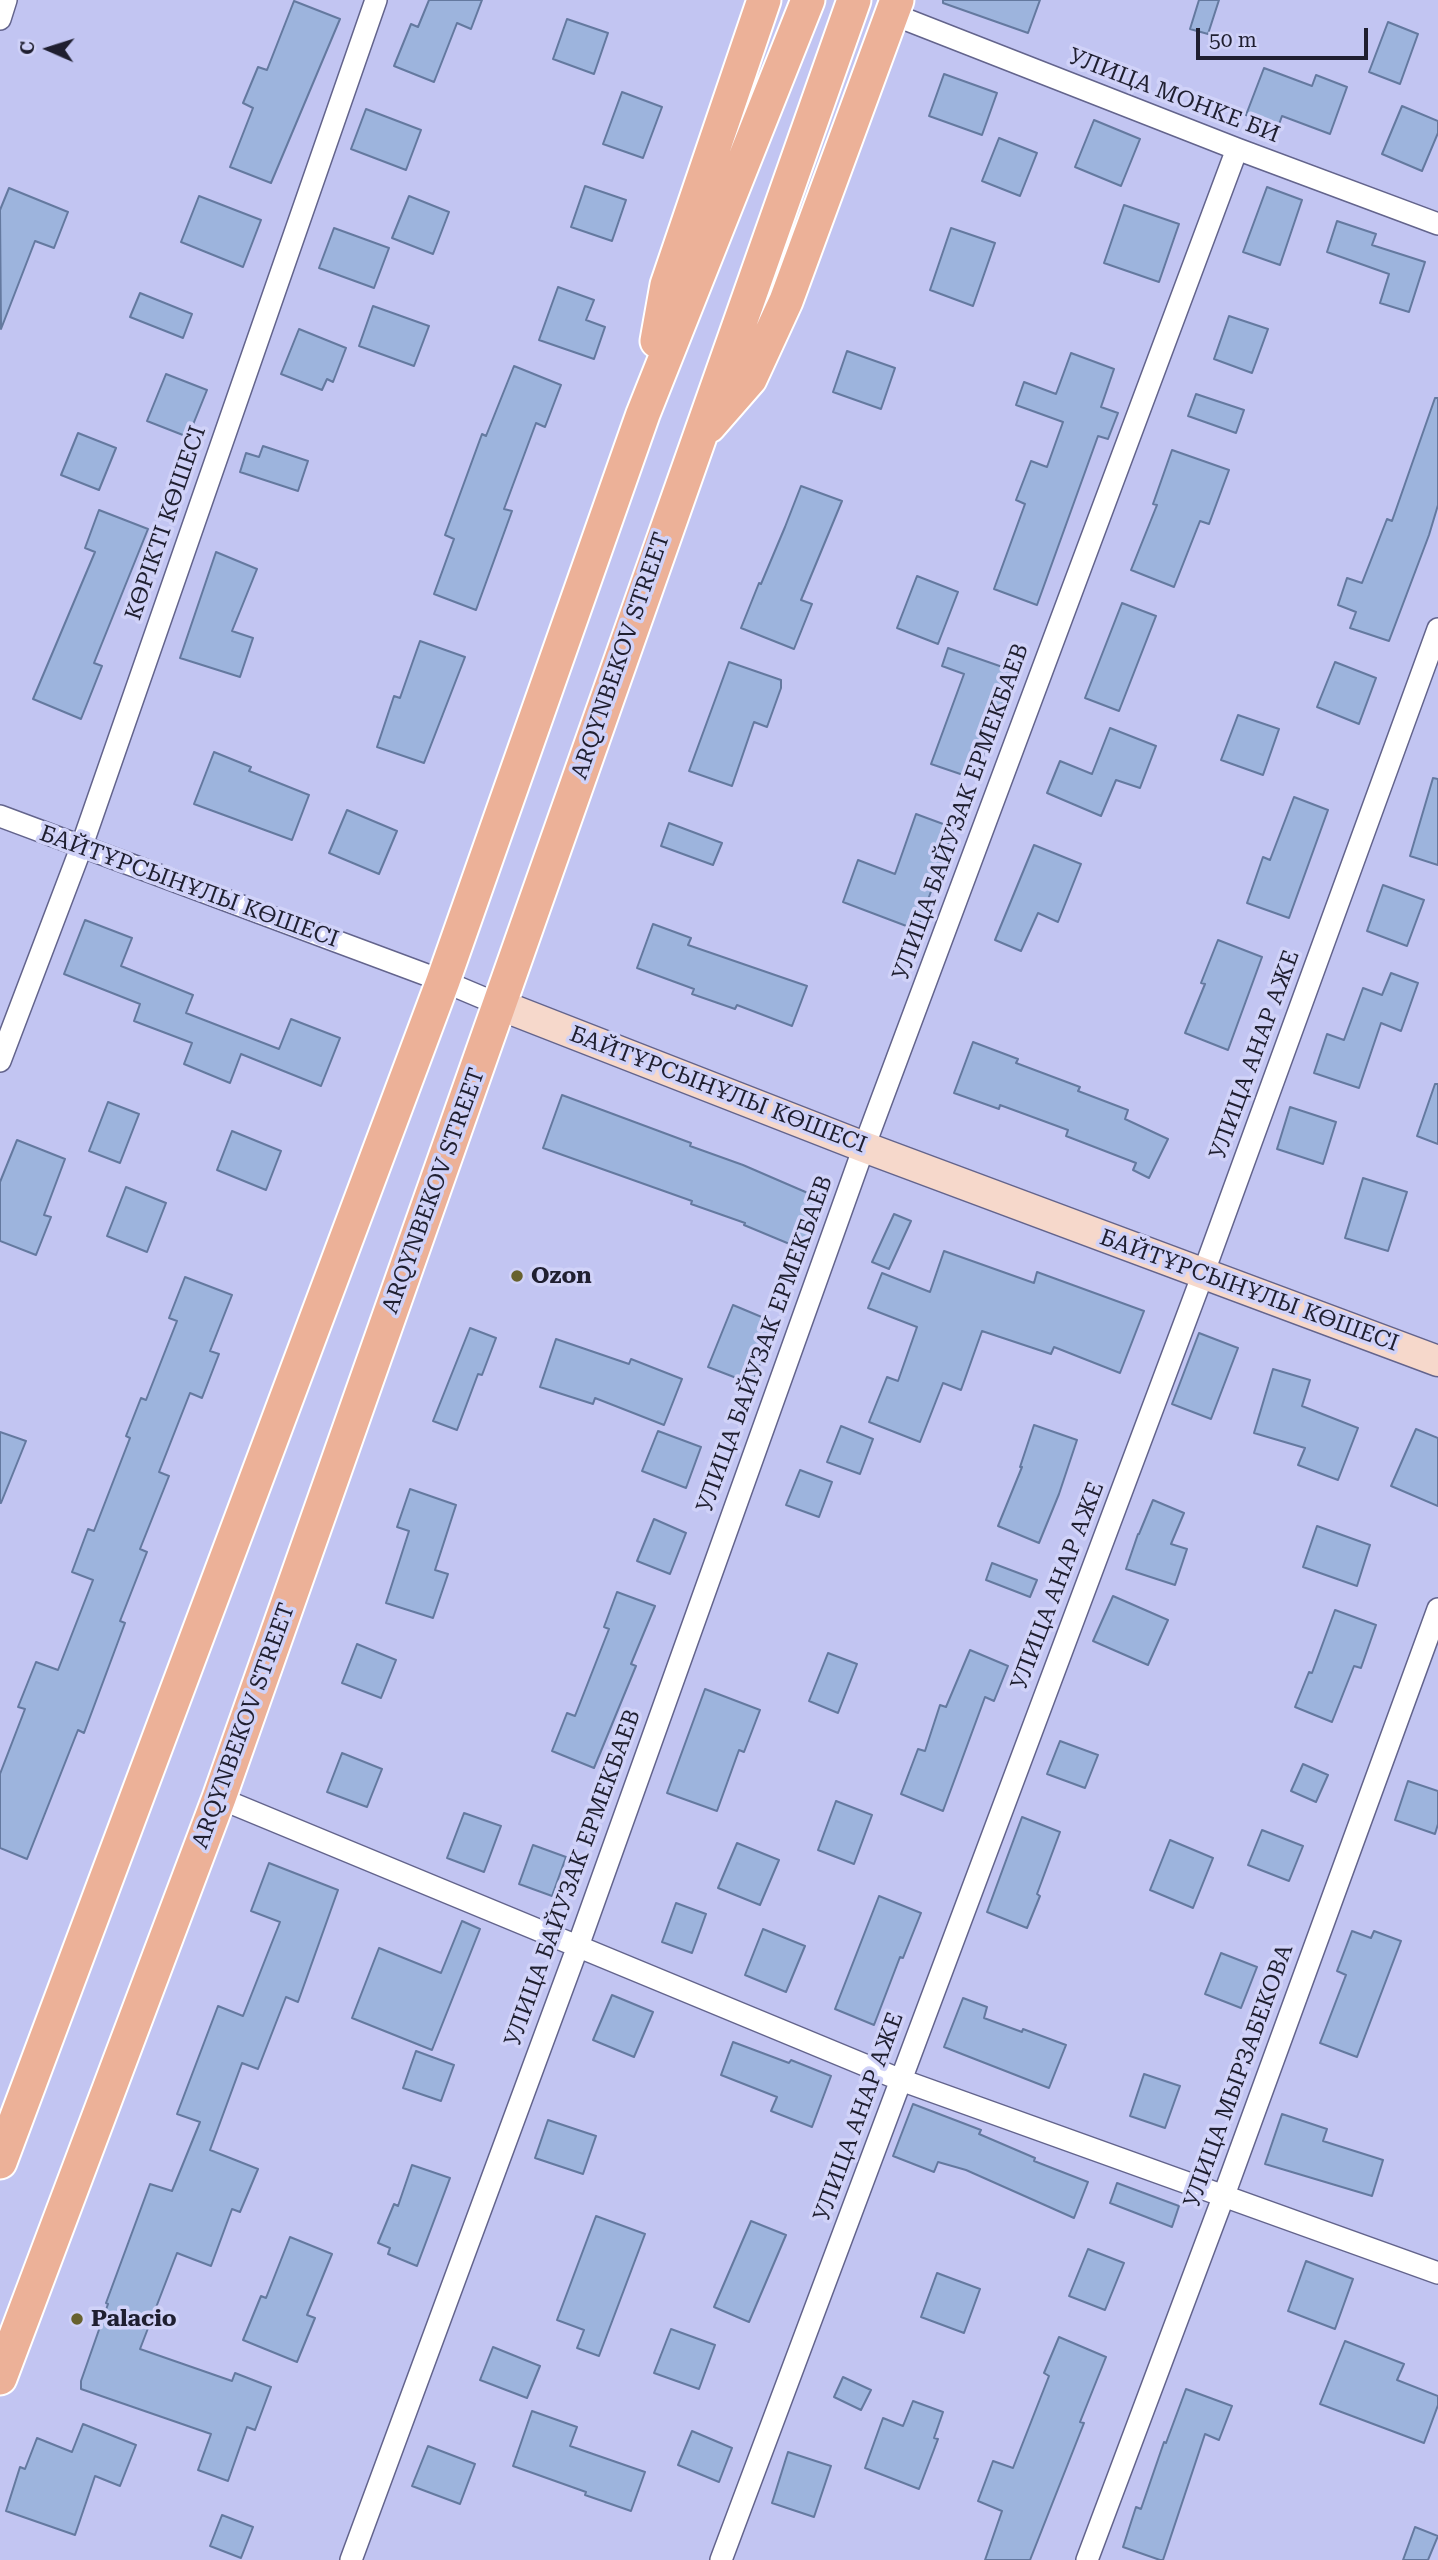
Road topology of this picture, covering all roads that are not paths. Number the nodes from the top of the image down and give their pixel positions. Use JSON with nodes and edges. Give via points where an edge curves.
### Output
{"nodes":[{"id":1,"x":6,"y":0,"type":"edge"},
{"id":2,"x":376,"y":0,"type":"edge"},
{"id":3,"x":764,"y":0,"type":"edge"},
{"id":4,"x":808,"y":0,"type":"edge"},
{"id":5,"x":854,"y":0,"type":"edge"},
{"id":6,"x":895,"y":7,"type":"edge"},
{"id":7,"x":0,"y":19,"type":"edge"},
{"id":8,"x":1237,"y":149,"type":"junction"},
{"id":9,"x":1438,"y":224,"type":"edge"},
{"id":10,"x":643,"y":414,"type":"junction"},
{"id":11,"x":696,"y":441,"type":"junction"},
{"id":12,"x":1438,"y":629,"type":"edge"},
{"id":13,"x":0,"y":816,"type":"edge"},
{"id":14,"x":81,"y":848,"type":"junction"},
{"id":15,"x":443,"y":981,"type":"junction"},
{"id":16,"x":500,"y":1005,"type":"junction"},
{"id":17,"x":0,"y":1061,"type":"edge"},
{"id":18,"x":864,"y":1147,"type":"junction"},
{"id":19,"x":1203,"y":1274,"type":"junction"},
{"id":20,"x":1438,"y":1362,"type":"edge"},
{"id":21,"x":1438,"y":1609,"type":"edge"},
{"id":22,"x":219,"y":1798,"type":"junction"},
{"id":23,"x":578,"y":1946,"type":"junction"},
{"id":24,"x":901,"y":2080,"type":"junction"},
{"id":25,"x":0,"y":2162,"type":"edge"},
{"id":26,"x":1224,"y":2195,"type":"junction"},
{"id":27,"x":1438,"y":2273,"type":"edge"},
{"id":28,"x":0,"y":2378,"type":"edge"},
{"id":29,"x":351,"y":2560,"type":"edge"},
{"id":30,"x":721,"y":2560,"type":"edge"},
{"id":31,"x":1087,"y":2560,"type":"edge"}],
"edges":[{"from":1,"to":7,"type":"street"},
{"from":2,"to":14,"type":"street","name":"КӨРІКТІ КӨШЕСІ"},
{"from":3,"to":10,"type":"main road","via":[[667,285]]},
{"from":4,"to":10,"type":"main road"},
{"from":5,"to":11,"type":"main road","name":"ARQYNBEKOV STREET"},
{"from":6,"to":8,"type":"street","name":"УЛИЦА МОНКЕ БИ"},
{"from":6,"to":11,"type":"main road","via":[[781,312],[750,379]]},
{"from":8,"to":9,"type":"street","name":"УЛИЦА МОНКЕ БИ"},
{"from":8,"to":18,"type":"street","name":"УЛИЦА БАЙУЗАК ЕРМЕКБАЕВ"},
{"from":10,"to":15,"type":"main road"},
{"from":11,"to":16,"type":"main road","name":"ARQYNBEKOV STREET"},
{"from":12,"to":19,"type":"street","name":"УЛИЦА АНАР АЖЕ"},
{"from":13,"to":14,"type":"street","name":"БАЙТҰРСЫНҰЛЫ КӨШЕСІ"},
{"from":14,"to":15,"type":"street","name":"БАЙТҰРСЫНҰЛЫ КӨШЕСІ"},
{"from":14,"to":17,"type":"street","name":"КӨРІКТІ КӨШЕСІ"},
{"from":15,"to":16,"type":"street","name":"БАЙТҰРСЫНҰЛЫ КӨШЕСІ"},
{"from":15,"to":25,"type":"main road"},
{"from":16,"to":18,"type":"main road","name":"БАЙТҰРСЫНҰЛЫ КӨШЕСІ"},
{"from":16,"to":22,"type":"main road","name":"ARQYNBEKOV STREET"},
{"from":18,"to":19,"type":"main road","name":"БАЙТҰРСЫНҰЛЫ КӨШЕСІ"},
{"from":18,"to":23,"type":"street","name":"УЛИЦА БАЙУЗАК ЕРМЕКБАЕВ"},
{"from":19,"to":20,"type":"main road","name":"БАЙТҰРСЫНҰЛЫ КӨШЕСІ"},
{"from":19,"to":24,"type":"street","name":"УЛИЦА АНАР АЖЕ"},
{"from":21,"to":26,"type":"street","name":"УЛИЦА МЫРЗАБЕКОВА"},
{"from":22,"to":23,"type":"street"},
{"from":22,"to":28,"type":"main road","name":"ARQYNBEKOV STREET"},
{"from":23,"to":24,"type":"street"},
{"from":23,"to":29,"type":"street","name":"УЛИЦА БАЙУЗАК ЕРМЕКБАЕВ"},
{"from":24,"to":26,"type":"street"},
{"from":24,"to":30,"type":"street","name":"УЛИЦА АНАР АЖЕ"},
{"from":26,"to":27,"type":"street"},
{"from":26,"to":31,"type":"street","name":"УЛИЦА МЫРЗАБЕКОВА"}]}
